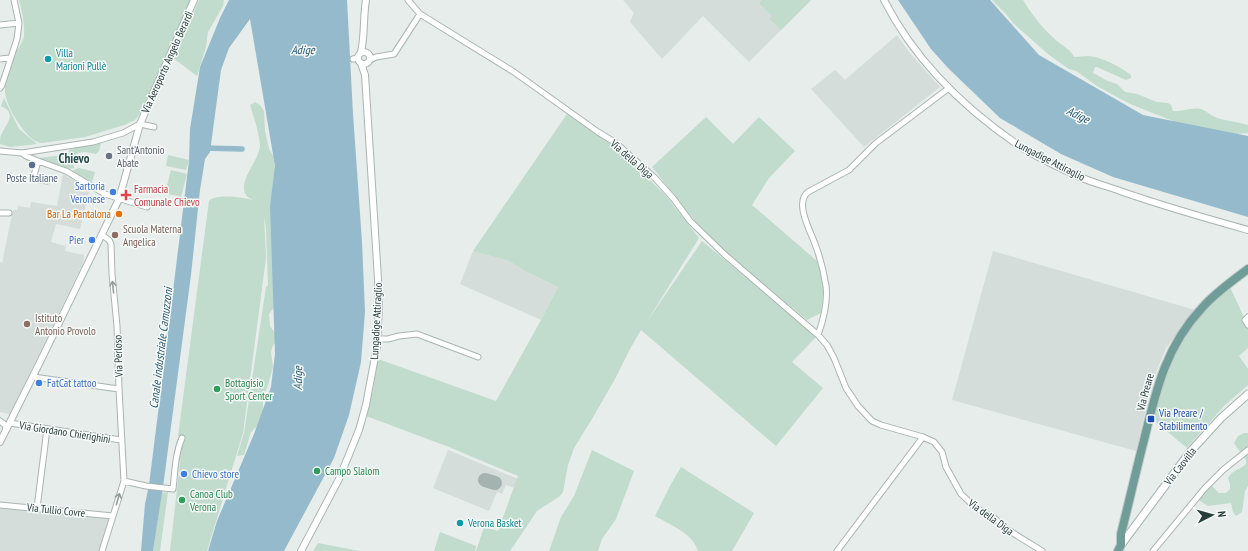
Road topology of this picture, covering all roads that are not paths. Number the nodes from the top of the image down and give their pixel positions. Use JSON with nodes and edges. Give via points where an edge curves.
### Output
{"nodes":[{"id":1,"x":14,"y":0,"type":"edge"},
{"id":2,"x":194,"y":0,"type":"edge"},
{"id":3,"x":366,"y":0,"type":"edge"},
{"id":4,"x":408,"y":0,"type":"edge"},
{"id":5,"x":884,"y":0,"type":"edge"},
{"id":6,"x":420,"y":14,"type":"junction"},
{"id":7,"x":19,"y":23,"type":"junction"},
{"id":8,"x":0,"y":25,"type":"edge"},
{"id":9,"x":365,"y":57,"type":"junction"},
{"id":10,"x":10,"y":58,"type":"junction"},
{"id":11,"x":0,"y":59,"type":"edge"},
{"id":12,"x":0,"y":88,"type":"edge"},
{"id":13,"x":949,"y":88,"type":"junction"},
{"id":14,"x":140,"y":124,"type":"junction"},
{"id":15,"x":154,"y":127,"type":"dead end"},
{"id":16,"x":0,"y":151,"type":"edge"},
{"id":17,"x":22,"y":153,"type":"junction"},
{"id":18,"x":38,"y":161,"type":"junction"},
{"id":19,"x":47,"y":181,"type":"dead end"},
{"id":20,"x":119,"y":199,"type":"junction"},
{"id":21,"x":147,"y":207,"type":"dead end"},
{"id":22,"x":0,"y":212,"type":"edge"},
{"id":23,"x":9,"y":213,"type":"dead end"},
{"id":24,"x":1248,"y":230,"type":"edge"},
{"id":25,"x":102,"y":235,"type":"junction"},
{"id":26,"x":1248,"y":268,"type":"edge"},
{"id":27,"x":1248,"y":317,"type":"edge"},
{"id":28,"x":1248,"y":325,"type":"edge"},
{"id":29,"x":818,"y":335,"type":"junction"},
{"id":30,"x":377,"y":340,"type":"junction"},
{"id":31,"x":478,"y":357,"type":"dead end"},
{"id":32,"x":33,"y":377,"type":"junction"},
{"id":33,"x":118,"y":389,"type":"junction"},
{"id":34,"x":1248,"y":394,"type":"edge"},
{"id":35,"x":0,"y":421,"type":"edge"},
{"id":36,"x":10,"y":423,"type":"junction"},
{"id":37,"x":47,"y":429,"type":"junction"},
{"id":38,"x":6,"y":430,"type":"junction"},
{"id":39,"x":923,"y":437,"type":"junction"},
{"id":40,"x":182,"y":438,"type":"dead end"},
{"id":41,"x":122,"y":440,"type":"junction"},
{"id":42,"x":0,"y":442,"type":"edge"},
{"id":43,"x":1248,"y":450,"type":"edge"},
{"id":44,"x":124,"y":481,"type":"junction"},
{"id":45,"x":0,"y":504,"type":"edge"},
{"id":46,"x":37,"y":508,"type":"junction"},
{"id":47,"x":113,"y":516,"type":"junction"},
{"id":48,"x":1120,"y":548,"type":"edge"},
{"id":49,"x":102,"y":551,"type":"edge"},
{"id":50,"x":301,"y":551,"type":"edge"},
{"id":51,"x":837,"y":551,"type":"edge"},
{"id":52,"x":1042,"y":551,"type":"edge"},
{"id":53,"x":1152,"y":551,"type":"edge"}],
"edges":[{"from":1,"to":7,"type":"street"},
{"from":2,"to":14,"type":"street","name":"Via Aeroporto Angelo Berardi"},
{"from":3,"to":9,"type":"street","name":"Lungadige Attiraglio","via":[[363,44]]},
{"from":4,"to":6,"type":"street","name":"Via della Diga"},
{"from":5,"to":13,"type":"street","name":"Lungadige Attiraglio","via":[[906,37]]},
{"from":6,"to":9,"type":"street","via":[[394,54]]},
{"from":6,"to":29,"type":"street","name":"Via della Diga","via":[[514,72],[616,143],[654,177],[690,221],[724,254]]},
{"from":7,"to":8,"type":"street"},
{"from":7,"to":10,"type":"street","via":[[17,39]]},
{"from":9,"to":30,"type":"street","name":"Lungadige Attiraglio","via":[[378,279]]},
{"from":10,"to":11,"type":"street"},
{"from":10,"to":12,"type":"street"},
{"from":13,"to":24,"type":"street","name":"Lungadige Attiraglio","via":[[1019,146],[1081,177],[1166,207]]},
{"from":13,"to":29,"type":"street","via":[[876,143],[849,170],[805,194],[803,212],[816,244],[825,279],[826,293]]},
{"from":14,"to":15,"type":"street","name":"Via Aeroporto Angelo Berardi"},
{"from":14,"to":17,"type":"street","via":[[93,142]]},
{"from":14,"to":20,"type":"street","name":"Via Aeroporto Angelo Berardi"},
{"from":16,"to":17,"type":"street"},
{"from":17,"to":18,"type":"street"},
{"from":18,"to":19,"type":"street","via":[[33,179]]},
{"from":18,"to":20,"type":"street","via":[[66,171]]},
{"from":20,"to":21,"type":"street"},
{"from":20,"to":25,"type":"street","name":"Via Aeroporto Angelo Berardi"},
{"from":22,"to":23,"type":"street"},
{"from":25,"to":32,"type":"street","name":"Via Aeroporto Angelo Berardi"},
{"from":33,"to":25,"type":"street","name":"Via Perloso","one_way":true,"via":[[117,326],[111,244],[110,240]]},
{"from":26,"to":48,"type":"main road","name":"Via Preare","via":[[1201,308],[1166,361],[1129,498]]},
{"from":27,"to":28,"type":"street","via":[[1245,320]]},
{"from":29,"to":39,"type":"street","name":"Via della Diga","via":[[831,352],[846,388],[872,421]]},
{"from":30,"to":31,"type":"street","via":[[417,334]]},
{"from":30,"to":50,"type":"street","name":"Lungadige Attiraglio","via":[[372,377],[359,430],[336,484]]},
{"from":32,"to":33,"type":"street"},
{"from":32,"to":36,"type":"street","name":"Via Aeroporto Angelo Berardi"},
{"from":33,"to":41,"type":"street","name":"Via Perloso"},
{"from":34,"to":48,"type":"main road","name":"Via Caovilla","via":[[1221,418],[1190,452]]},
{"from":35,"to":38,"type":"street"},
{"from":36,"to":37,"type":"street","name":"Via Giordano Chierighini"},
{"from":36,"to":38,"type":"street","name":"Via Aeroporto Angelo Berardi"},
{"from":37,"to":41,"type":"street","name":"Via Giordano Chierighini"},
{"from":37,"to":46,"type":"street"},
{"from":38,"to":42,"type":"street","name":"Via Aeroporto Angelo Berardi"},
{"from":39,"to":51,"type":"street"},
{"from":39,"to":52,"type":"street","name":"Via della Diga","via":[[934,442],[942,452],[946,467],[961,494],[976,508]]},
{"from":40,"to":44,"type":"street","via":[[170,489]]},
{"from":41,"to":44,"type":"street","name":"Via Perloso"},
{"from":43,"to":53,"type":"street","via":[[1205,488]]},
{"from":47,"to":44,"type":"street","name":"Via Perloso","one_way":true},
{"from":45,"to":46,"type":"street","name":"Via Tullio Covre"},
{"from":46,"to":47,"type":"street","name":"Via Tullio Covre"},
{"from":47,"to":49,"type":"street","name":"Via Perloso"}]}
